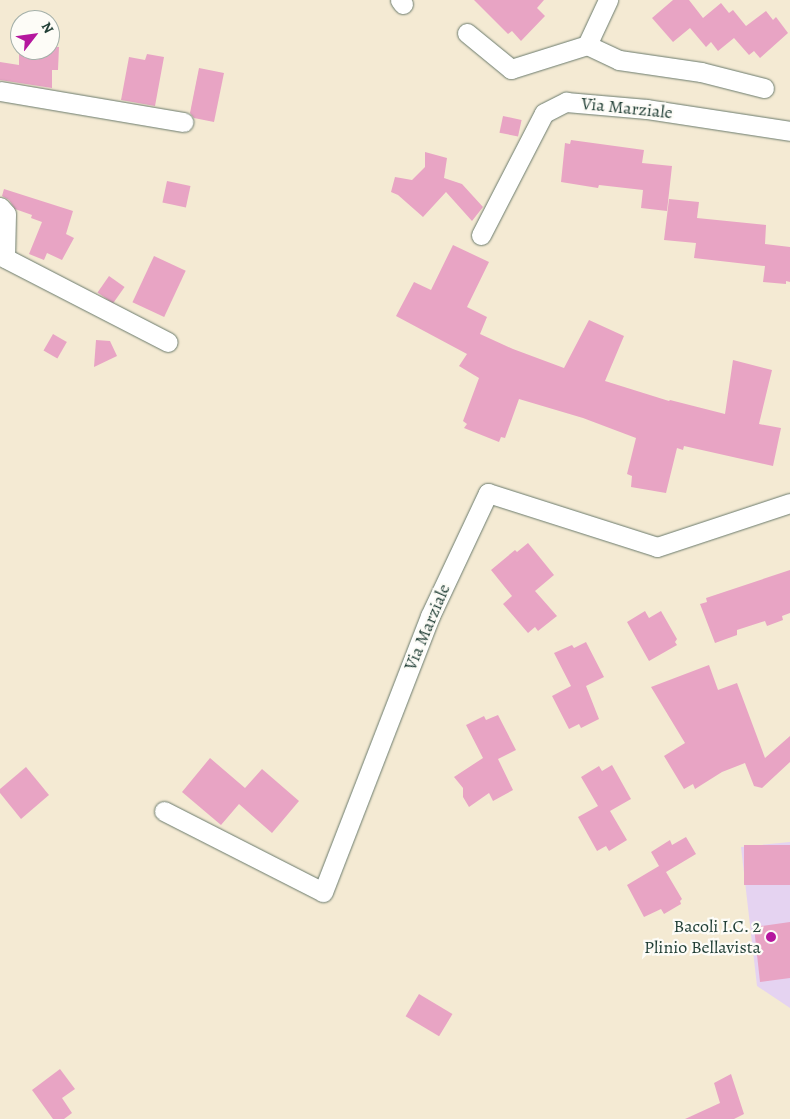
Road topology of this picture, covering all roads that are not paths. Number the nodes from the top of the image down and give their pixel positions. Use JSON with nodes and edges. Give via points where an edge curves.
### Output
{"nodes":[{"id":1,"x":608,"y":0,"type":"edge"},
{"id":2,"x":468,"y":33,"type":"dead end"},
{"id":3,"x":587,"y":45,"type":"junction"},
{"id":4,"x":764,"y":88,"type":"dead end"},
{"id":5,"x":0,"y":91,"type":"edge"},
{"id":6,"x":183,"y":122,"type":"dead end"},
{"id":7,"x":790,"y":130,"type":"edge"},
{"id":8,"x":0,"y":206,"type":"edge"},
{"id":9,"x":481,"y":235,"type":"dead end"},
{"id":10,"x":168,"y":342,"type":"dead end"},
{"id":11,"x":790,"y":504,"type":"edge"},
{"id":12,"x":164,"y":811,"type":"dead end"}],
"edges":[{"from":1,"to":3,"type":"street"},
{"from":2,"to":3,"type":"street","via":[[511,69]]},
{"from":3,"to":4,"type":"street","via":[[620,60],[701,72]]},
{"from":5,"to":6,"type":"street"},
{"from":7,"to":9,"type":"street","name":"Via Marziale","via":[[647,108],[566,102],[544,113]]},
{"from":8,"to":10,"type":"street","via":[[6,214],[5,258]]},
{"from":11,"to":12,"type":"street","name":"Via Marziale","via":[[657,547],[488,493],[430,616],[323,892]]}]}
